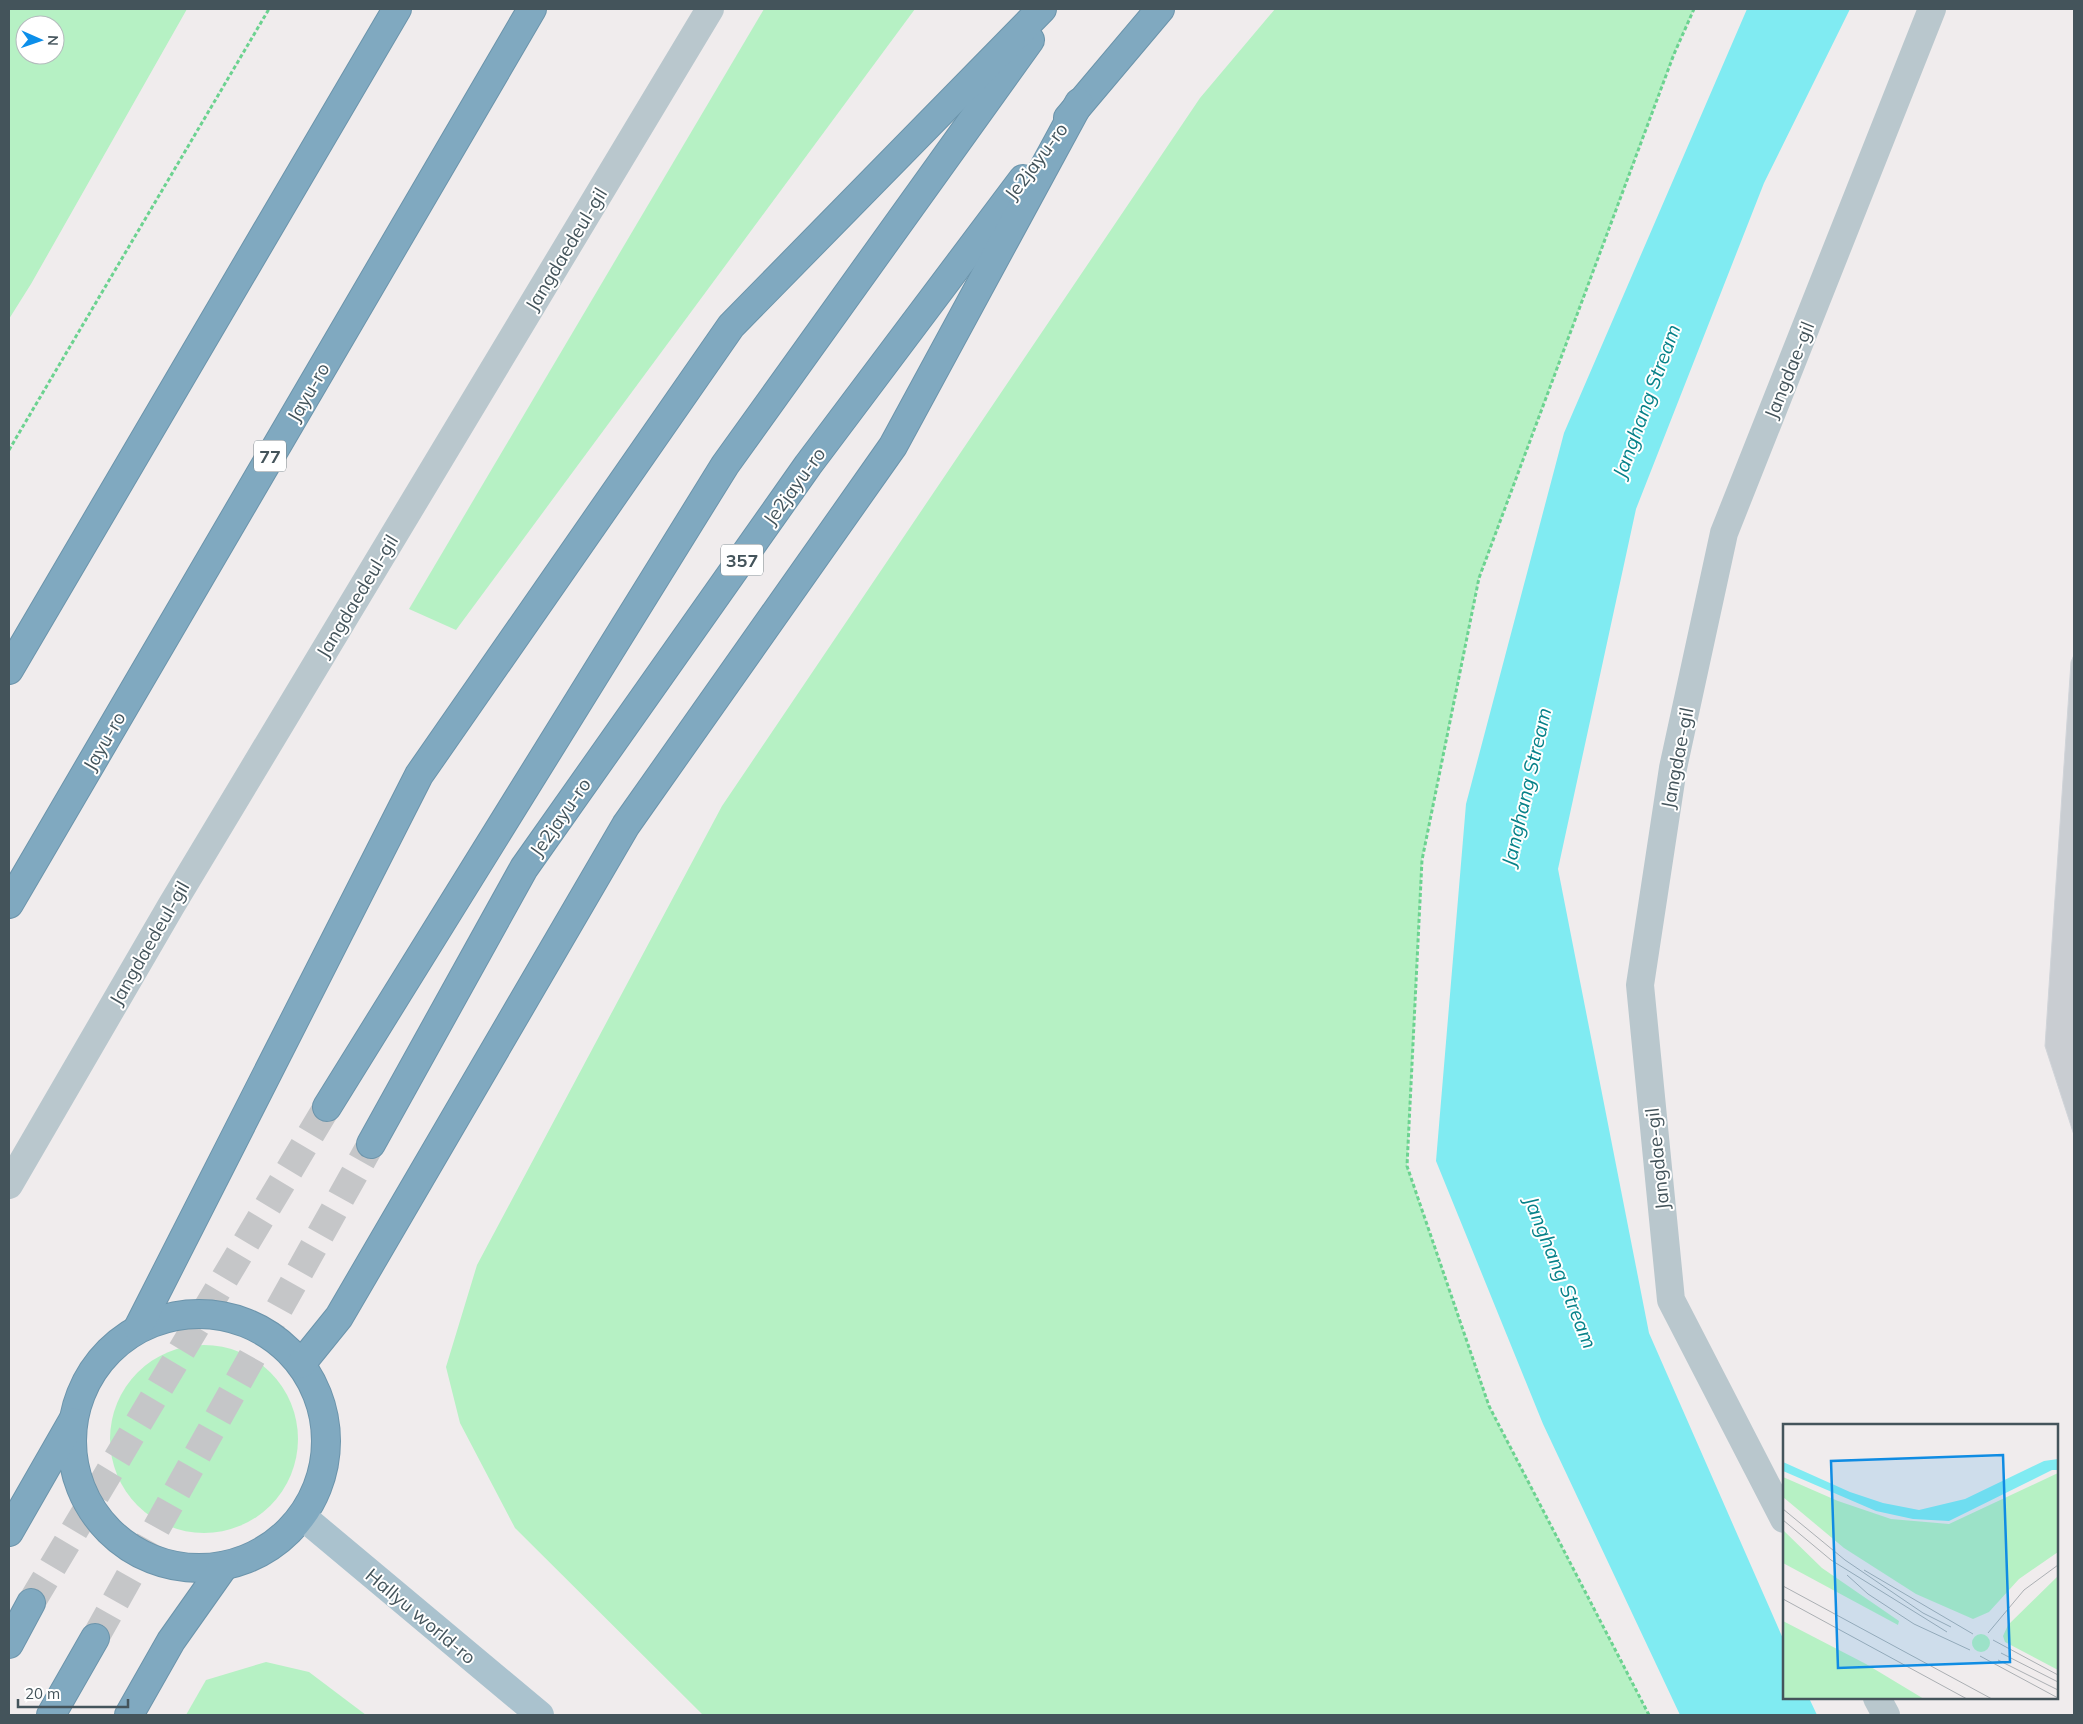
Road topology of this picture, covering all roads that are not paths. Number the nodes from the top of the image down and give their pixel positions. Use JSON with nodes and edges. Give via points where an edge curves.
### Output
{"nodes":[{"id":1,"x":397,"y":9,"type":"edge"},
{"id":2,"x":532,"y":9,"type":"edge"},
{"id":3,"x":710,"y":9,"type":"edge"},
{"id":4,"x":1042,"y":9,"type":"edge"},
{"id":5,"x":1053,"y":9,"type":"edge"},
{"id":6,"x":1160,"y":9,"type":"edge"},
{"id":7,"x":1932,"y":9,"type":"edge"},
{"id":8,"x":1079,"y":103,"type":"junction"},
{"id":9,"x":9,"y":670,"type":"edge"},
{"id":10,"x":9,"y":904,"type":"edge"},
{"id":11,"x":327,"y":1107,"type":"tunnel mouth"},
{"id":12,"x":371,"y":1144,"type":"tunnel mouth"},
{"id":13,"x":9,"y":1185,"type":"edge"},
{"id":14,"x":138,"y":1328,"type":"junction"},
{"id":15,"x":301,"y":1364,"type":"junction"},
{"id":16,"x":73,"y":1421,"type":"junction"},
{"id":17,"x":302,"y":1516,"type":"junction"},
{"id":18,"x":1783,"y":1518,"type":"edge"},
{"id":19,"x":9,"y":1532,"type":"edge"},
{"id":20,"x":224,"y":1566,"type":"junction"},
{"id":21,"x":31,"y":1603,"type":"tunnel mouth"},
{"id":22,"x":95,"y":1638,"type":"tunnel mouth"},
{"id":23,"x":9,"y":1644,"type":"edge"},
{"id":24,"x":1878,"y":1699,"type":"edge"},
{"id":25,"x":52,"y":1715,"type":"edge"},
{"id":26,"x":129,"y":1715,"type":"edge"},
{"id":27,"x":540,"y":1715,"type":"edge"},
{"id":28,"x":1886,"y":1715,"type":"edge"}],
"edges":[{"from":1,"to":9,"type":"highway"},
{"from":2,"to":10,"type":"highway","name":"Jayu-ro","number":"77"},
{"from":3,"to":13,"type":"street","name":"Jangdaedeul-gil","via":[[171,906]]},
{"from":4,"to":14,"type":"highway","via":[[731,326],[419,775]]},
{"from":5,"to":11,"type":"highway","via":[[725,465]]},
{"from":6,"to":8,"type":"highway","name":"Je2jayu-ro","number":"357"},
{"from":7,"to":18,"type":"street","name":"Jangdae-gil","via":[[1724,533],[1673,768],[1640,985],[1671,1300]]},
{"from":8,"to":12,"type":"highway","name":"Je2jayu-ro","number":"357","via":[[808,465],[524,868]]},
{"from":8,"to":15,"type":"highway","via":[[893,446],[626,824],[339,1317]]},
{"from":14,"to":15,"type":"highway","via":[[172,1316],[208,1313],[244,1321],[276,1338]]},
{"from":14,"to":16,"type":"highway","via":[[107,1352],[90,1376]]},
{"from":15,"to":17,"type":"highway","via":[[320,1400],[327,1440],[320,1480]]},
{"from":16,"to":19,"type":"highway"},
{"from":16,"to":20,"type":"highway","via":[[73,1462],[86,1500],[111,1534],[144,1557],[184,1568]]},
{"from":17,"to":20,"type":"highway","via":[[281,1539],[254,1556]]},
{"from":17,"to":27,"type":"main road","name":"Hallyu world-ro"},
{"from":20,"to":26,"type":"highway","via":[[171,1641]]},
{"from":21,"to":23,"type":"highway"},
{"from":22,"to":25,"type":"highway"},
{"from":24,"to":28,"type":"street"}]}
